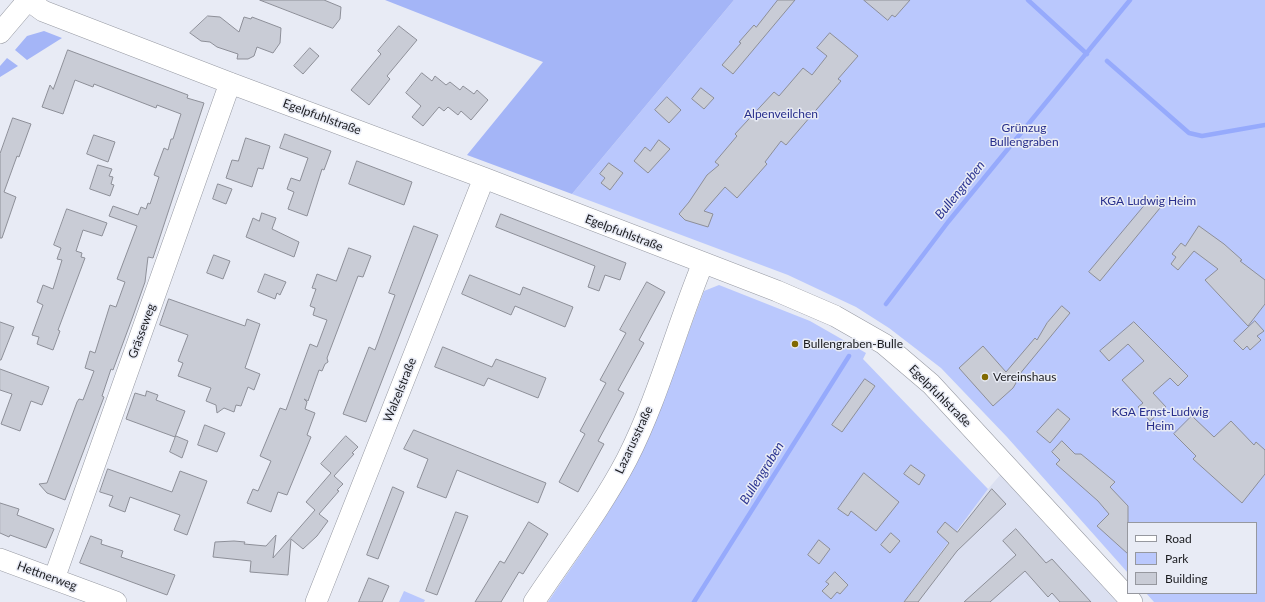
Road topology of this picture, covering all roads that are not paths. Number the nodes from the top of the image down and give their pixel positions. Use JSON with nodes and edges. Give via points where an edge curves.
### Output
{"nodes":[{"id":1,"x":28,"y":0,"type":"edge"},
{"id":2,"x":0,"y":33,"type":"edge"},
{"id":3,"x":230,"y":83,"type":"junction"},
{"id":4,"x":484,"y":178,"type":"junction"},
{"id":5,"x":703,"y":263,"type":"junction"},
{"id":6,"x":0,"y":559,"type":"edge"},
{"id":7,"x":54,"y":579,"type":"junction"},
{"id":8,"x":116,"y":602,"type":"edge"},
{"id":9,"x":316,"y":602,"type":"edge"},
{"id":10,"x":534,"y":602,"type":"edge"},
{"id":11,"x":1132,"y":602,"type":"edge"}],
"edges":[{"from":1,"to":2,"type":"street"},
{"from":1,"to":3,"type":"street","name":"Egelpfuhlstraße","via":[[43,10]]},
{"from":3,"to":4,"type":"street","name":"Egelpfuhlstraße"},
{"from":3,"to":7,"type":"street","name":"Grässeweg"},
{"from":4,"to":5,"type":"street","name":"Egelpfuhlstraße"},
{"from":4,"to":9,"type":"street","name":"Walzelstraße"},
{"from":5,"to":10,"type":"street","name":"Lazarusstraße","via":[[648,413],[627,459]]},
{"from":5,"to":11,"type":"street","name":"Egelpfuhlstraße","via":[[777,290],[835,316],[884,344],[931,384]]},
{"from":6,"to":7,"type":"street","name":"Hettnerweg"},
{"from":7,"to":8,"type":"street","name":"Hettnerweg"}]}
